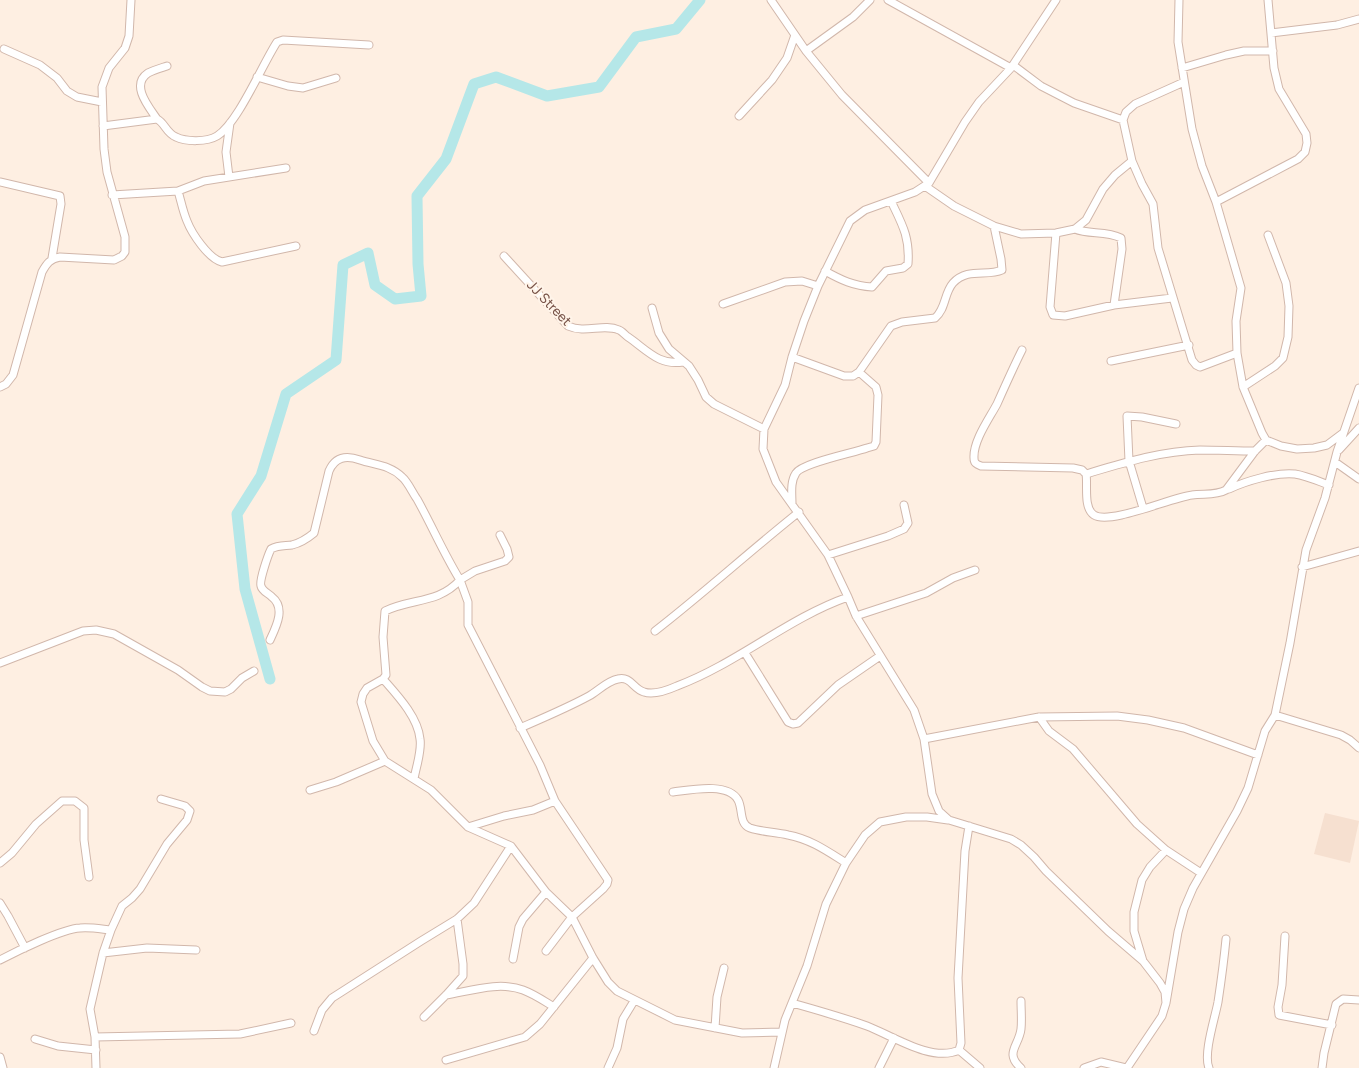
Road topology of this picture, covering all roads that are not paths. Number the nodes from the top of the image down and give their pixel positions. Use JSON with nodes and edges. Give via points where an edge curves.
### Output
{"nodes":[{"id":1,"x":132,"y":0,"type":"edge"},
{"id":2,"x":771,"y":0,"type":"edge"},
{"id":3,"x":870,"y":0,"type":"edge"},
{"id":4,"x":888,"y":0,"type":"edge"},
{"id":5,"x":1056,"y":0,"type":"edge"},
{"id":6,"x":1179,"y":0,"type":"edge"},
{"id":7,"x":1268,"y":0,"type":"edge"},
{"id":8,"x":1359,"y":19,"type":"edge"},
{"id":9,"x":1271,"y":33,"type":"junction"},
{"id":10,"x":795,"y":35,"type":"junction"},
{"id":11,"x":369,"y":45,"type":"dead end"},
{"id":12,"x":4,"y":49,"type":"dead end"},
{"id":13,"x":1273,"y":50,"type":"junction"},
{"id":14,"x":806,"y":51,"type":"junction"},
{"id":15,"x":167,"y":66,"type":"dead end"},
{"id":16,"x":1012,"y":66,"type":"junction"},
{"id":17,"x":1182,"y":68,"type":"junction"},
{"id":18,"x":257,"y":77,"type":"junction"},
{"id":19,"x":336,"y":78,"type":"dead end"},
{"id":20,"x":1184,"y":82,"type":"junction"},
{"id":21,"x":102,"y":102,"type":"junction"},
{"id":22,"x":739,"y":116,"type":"dead end"},
{"id":23,"x":157,"y":119,"type":"junction"},
{"id":24,"x":1123,"y":120,"type":"junction"},
{"id":25,"x":230,"y":123,"type":"junction"},
{"id":26,"x":102,"y":126,"type":"junction"},
{"id":27,"x":1132,"y":161,"type":"junction"},
{"id":28,"x":286,"y":168,"type":"dead end"},
{"id":29,"x":228,"y":177,"type":"junction"},
{"id":30,"x":0,"y":182,"type":"edge"},
{"id":31,"x":927,"y":185,"type":"junction"},
{"id":32,"x":178,"y":191,"type":"junction"},
{"id":33,"x":112,"y":195,"type":"junction"},
{"id":34,"x":891,"y":200,"type":"junction"},
{"id":35,"x":1216,"y":202,"type":"junction"},
{"id":36,"x":994,"y":226,"type":"junction"},
{"id":37,"x":1074,"y":229,"type":"junction"},
{"id":38,"x":1056,"y":233,"type":"junction"},
{"id":39,"x":1268,"y":235,"type":"dead end"},
{"id":40,"x":296,"y":246,"type":"dead end"},
{"id":41,"x":504,"y":256,"type":"dead end"},
{"id":42,"x":52,"y":258,"type":"junction"},
{"id":43,"x":825,"y":271,"type":"junction"},
{"id":44,"x":818,"y":286,"type":"junction"},
{"id":45,"x":1172,"y":298,"type":"junction"},
{"id":46,"x":723,"y":304,"type":"dead end"},
{"id":47,"x":1114,"y":305,"type":"junction"},
{"id":48,"x":652,"y":308,"type":"dead end"},
{"id":49,"x":1189,"y":345,"type":"junction"},
{"id":50,"x":1022,"y":350,"type":"dead end"},
{"id":51,"x":1236,"y":353,"type":"junction"},
{"id":52,"x":792,"y":357,"type":"junction"},
{"id":53,"x":1111,"y":361,"type":"dead end"},
{"id":54,"x":683,"y":362,"type":"junction"},
{"id":55,"x":859,"y":372,"type":"junction"},
{"id":56,"x":0,"y":387,"type":"edge"},
{"id":57,"x":1243,"y":387,"type":"junction"},
{"id":58,"x":1359,"y":388,"type":"edge"},
{"id":59,"x":1176,"y":424,"type":"dead end"},
{"id":60,"x":764,"y":428,"type":"junction"},
{"id":61,"x":1359,"y":428,"type":"edge"},
{"id":62,"x":1343,"y":433,"type":"junction"},
{"id":63,"x":1266,"y":440,"type":"junction"},
{"id":64,"x":1255,"y":452,"type":"junction"},
{"id":65,"x":1337,"y":452,"type":"junction"},
{"id":66,"x":1129,"y":461,"type":"junction"},
{"id":67,"x":1335,"y":462,"type":"junction"},
{"id":68,"x":1086,"y":474,"type":"junction"},
{"id":69,"x":1359,"y":479,"type":"edge"},
{"id":70,"x":1330,"y":485,"type":"junction"},
{"id":71,"x":1226,"y":490,"type":"junction"},
{"id":72,"x":792,"y":504,"type":"junction"},
{"id":73,"x":904,"y":505,"type":"dead end"},
{"id":74,"x":1143,"y":508,"type":"junction"},
{"id":75,"x":798,"y":512,"type":"junction"},
{"id":76,"x":500,"y":534,"type":"dead end"},
{"id":77,"x":1359,"y":551,"type":"edge"},
{"id":78,"x":828,"y":554,"type":"junction"},
{"id":79,"x":1302,"y":567,"type":"junction"},
{"id":80,"x":975,"y":570,"type":"dead end"},
{"id":81,"x":460,"y":580,"type":"junction"},
{"id":82,"x":848,"y":597,"type":"junction"},
{"id":83,"x":856,"y":616,"type":"junction"},
{"id":84,"x":655,"y":631,"type":"dead end"},
{"id":85,"x":270,"y":640,"type":"dead end"},
{"id":86,"x":745,"y":653,"type":"junction"},
{"id":87,"x":880,"y":656,"type":"junction"},
{"id":88,"x":0,"y":663,"type":"edge"},
{"id":89,"x":254,"y":671,"type":"dead end"},
{"id":90,"x":383,"y":679,"type":"junction"},
{"id":91,"x":1275,"y":715,"type":"junction"},
{"id":92,"x":1039,"y":717,"type":"junction"},
{"id":93,"x":520,"y":728,"type":"junction"},
{"id":94,"x":924,"y":739,"type":"junction"},
{"id":95,"x":1359,"y":748,"type":"edge"},
{"id":96,"x":1258,"y":755,"type":"junction"},
{"id":97,"x":385,"y":761,"type":"junction"},
{"id":98,"x":414,"y":778,"type":"junction"},
{"id":99,"x":310,"y":790,"type":"dead end"},
{"id":100,"x":673,"y":792,"type":"dead end"},
{"id":101,"x":161,"y":799,"type":"dead end"},
{"id":102,"x":555,"y":801,"type":"junction"},
{"id":103,"x":949,"y":820,"type":"junction"},
{"id":104,"x":968,"y":826,"type":"junction"},
{"id":105,"x":468,"y":827,"type":"junction"},
{"id":106,"x":510,"y":846,"type":"junction"},
{"id":107,"x":1166,"y":850,"type":"junction"},
{"id":108,"x":846,"y":863,"type":"junction"},
{"id":109,"x":0,"y":864,"type":"edge"},
{"id":110,"x":1201,"y":873,"type":"junction"},
{"id":111,"x":89,"y":877,"type":"dead end"},
{"id":112,"x":546,"y":892,"type":"junction"},
{"id":113,"x":0,"y":903,"type":"edge"},
{"id":114,"x":572,"y":917,"type":"junction"},
{"id":115,"x":457,"y":920,"type":"junction"},
{"id":116,"x":111,"y":930,"type":"junction"},
{"id":117,"x":1285,"y":936,"type":"dead end"},
{"id":118,"x":1226,"y":939,"type":"dead end"},
{"id":119,"x":25,"y":948,"type":"junction"},
{"id":120,"x":196,"y":950,"type":"dead end"},
{"id":121,"x":546,"y":951,"type":"dead end"},
{"id":122,"x":103,"y":953,"type":"junction"},
{"id":123,"x":593,"y":958,"type":"junction"},
{"id":124,"x":513,"y":959,"type":"dead end"},
{"id":125,"x":0,"y":960,"type":"edge"},
{"id":126,"x":1143,"y":961,"type":"junction"},
{"id":127,"x":724,"y":968,"type":"dead end"},
{"id":128,"x":446,"y":996,"type":"junction"},
{"id":129,"x":1359,"y":1000,"type":"edge"},
{"id":130,"x":634,"y":1001,"type":"junction"},
{"id":131,"x":1021,"y":1001,"type":"dead end"},
{"id":132,"x":792,"y":1002,"type":"junction"},
{"id":133,"x":1166,"y":1003,"type":"junction"},
{"id":134,"x":554,"y":1007,"type":"junction"},
{"id":135,"x":424,"y":1017,"type":"dead end"},
{"id":136,"x":291,"y":1023,"type":"dead end"},
{"id":137,"x":1332,"y":1025,"type":"junction"},
{"id":138,"x":714,"y":1028,"type":"junction"},
{"id":139,"x":314,"y":1031,"type":"dead end"},
{"id":140,"x":781,"y":1032,"type":"junction"},
{"id":141,"x":94,"y":1037,"type":"junction"},
{"id":142,"x":894,"y":1038,"type":"junction"},
{"id":143,"x":35,"y":1039,"type":"dead end"},
{"id":144,"x":96,"y":1050,"type":"junction"},
{"id":145,"x":959,"y":1050,"type":"junction"},
{"id":146,"x":0,"y":1057,"type":"edge"},
{"id":147,"x":446,"y":1060,"type":"dead end"},
{"id":148,"x":3,"y":1068,"type":"edge"},
{"id":149,"x":96,"y":1068,"type":"edge"},
{"id":150,"x":608,"y":1068,"type":"edge"},
{"id":151,"x":774,"y":1068,"type":"edge"},
{"id":152,"x":879,"y":1068,"type":"edge"},
{"id":153,"x":980,"y":1068,"type":"edge"},
{"id":154,"x":1021,"y":1068,"type":"edge"},
{"id":155,"x":1084,"y":1068,"type":"edge"},
{"id":156,"x":1127,"y":1068,"type":"edge"},
{"id":157,"x":1209,"y":1068,"type":"edge"},
{"id":158,"x":1322,"y":1068,"type":"edge"}],
"edges":[{"from":1,"to":21,"type":"street","via":[[129,36],[125,48],[105,77]]},
{"from":2,"to":10,"type":"street"},
{"from":3,"to":14,"type":"street","via":[[853,17]]},
{"from":4,"to":16,"type":"street"},
{"from":5,"to":16,"type":"street"},
{"from":6,"to":17,"type":"street","via":[[1178,42]]},
{"from":7,"to":9,"type":"street"},
{"from":8,"to":9,"type":"street"},
{"from":9,"to":13,"type":"street"},
{"from":10,"to":14,"type":"street"},
{"from":10,"to":22,"type":"street","via":[[787,58],[772,80]]},
{"from":11,"to":18,"type":"street","via":[[283,40],[277,42]]},
{"from":12,"to":21,"type":"street","via":[[40,65],[77,97]]},
{"from":13,"to":17,"type":"street","via":[[1226,55]]},
{"from":13,"to":35,"type":"street","via":[[1279,89],[1306,134],[1305,152],[1298,159]]},
{"from":14,"to":31,"type":"street","via":[[842,95]]},
{"from":15,"to":23,"type":"street","via":[[148,74],[140,86]]},
{"from":16,"to":24,"type":"street","via":[[1074,103]]},
{"from":16,"to":31,"type":"street","via":[[979,102]]},
{"from":17,"to":20,"type":"street"},
{"from":18,"to":19,"type":"street","via":[[303,88]]},
{"from":18,"to":25,"type":"street"},
{"from":20,"to":24,"type":"street","via":[[1135,104]]},
{"from":20,"to":35,"type":"street","via":[[1192,129]]},
{"from":21,"to":26,"type":"street"},
{"from":23,"to":25,"type":"street","via":[[168,133],[194,140],[217,136]]},
{"from":23,"to":26,"type":"street"},
{"from":24,"to":27,"type":"street"},
{"from":25,"to":29,"type":"street","via":[[226,152]]},
{"from":26,"to":33,"type":"street"},
{"from":27,"to":37,"type":"street","via":[[1103,189],[1086,220]]},
{"from":27,"to":45,"type":"street","via":[[1153,204],[1158,248]]},
{"from":28,"to":29,"type":"street"},
{"from":29,"to":32,"type":"street","via":[[204,181]]},
{"from":30,"to":42,"type":"street","via":[[60,196]]},
{"from":31,"to":34,"type":"street"},
{"from":31,"to":36,"type":"street","via":[[954,206]]},
{"from":32,"to":33,"type":"street"},
{"from":32,"to":40,"type":"street","via":[[187,222],[216,260],[222,262]]},
{"from":33,"to":42,"type":"street","via":[[124,237],[125,252],[122,256],[114,260]]},
{"from":34,"to":43,"type":"street","via":[[864,210],[850,221]]},
{"from":34,"to":43,"type":"street","via":[[905,230],[908,264],[886,271],[872,287],[859,287]]},
{"from":35,"to":51,"type":"street","via":[[1240,288]]},
{"from":36,"to":38,"type":"street","via":[[1020,234]]},
{"from":36,"to":55,"type":"street","via":[[1002,270],[979,272],[953,283],[936,318],[891,326]]},
{"from":37,"to":38,"type":"street"},
{"from":37,"to":47,"type":"street","via":[[1120,238],[1122,249]]},
{"from":38,"to":47,"type":"street","via":[[1050,307],[1053,315],[1065,316]]},
{"from":39,"to":57,"type":"street","via":[[1286,284],[1289,306],[1286,350],[1279,362]]},
{"from":41,"to":54,"type":"street","name":"JJ Street","via":[[568,326],[577,330],[618,330],[662,361]]},
{"from":42,"to":56,"type":"street","via":[[42,272],[13,375]]},
{"from":43,"to":44,"type":"street"},
{"from":44,"to":46,"type":"street","via":[[802,281],[785,282]]},
{"from":44,"to":52,"type":"street"},
{"from":45,"to":47,"type":"street"},
{"from":45,"to":49,"type":"street"},
{"from":48,"to":54,"type":"street","via":[[659,333]]},
{"from":49,"to":51,"type":"street","via":[[1192,360],[1200,366]]},
{"from":49,"to":53,"type":"street"},
{"from":50,"to":68,"type":"street","via":[[980,435],[974,461],[981,466],[1073,468]]},
{"from":51,"to":57,"type":"street"},
{"from":52,"to":55,"type":"street","via":[[844,376]]},
{"from":52,"to":60,"type":"street","via":[[785,386]]},
{"from":54,"to":60,"type":"street","via":[[714,404]]},
{"from":55,"to":72,"type":"street","via":[[876,387],[878,395],[874,446],[799,469],[792,484]]},
{"from":57,"to":63,"type":"street"},
{"from":58,"to":62,"type":"street"},
{"from":59,"to":66,"type":"street","via":[[1127,416]]},
{"from":60,"to":72,"type":"street","via":[[763,449],[776,482]]},
{"from":61,"to":65,"type":"street"},
{"from":62,"to":63,"type":"street","via":[[1327,445],[1314,448],[1297,449]]},
{"from":62,"to":65,"type":"street"},
{"from":63,"to":64,"type":"street"},
{"from":64,"to":66,"type":"street","via":[[1199,450]]},
{"from":64,"to":71,"type":"street"},
{"from":65,"to":67,"type":"street"},
{"from":66,"to":68,"type":"street"},
{"from":66,"to":74,"type":"street"},
{"from":67,"to":69,"type":"street"},
{"from":67,"to":70,"type":"street"},
{"from":68,"to":74,"type":"street","via":[[1086,493],[1093,514],[1114,517]]},
{"from":70,"to":71,"type":"street","via":[[1292,474],[1242,483]]},
{"from":70,"to":79,"type":"street"},
{"from":71,"to":74,"type":"street"},
{"from":72,"to":75,"type":"street"},
{"from":73,"to":78,"type":"street","via":[[908,522],[904,529]]},
{"from":75,"to":78,"type":"street"},
{"from":75,"to":84,"type":"street"},
{"from":76,"to":81,"type":"street","via":[[510,554],[507,559],[474,571]]},
{"from":77,"to":79,"type":"street"},
{"from":78,"to":82,"type":"street"},
{"from":79,"to":91,"type":"street"},
{"from":80,"to":83,"type":"street","via":[[926,592]]},
{"from":81,"to":85,"type":"street","via":[[403,477],[379,464],[344,457],[338,459],[329,471],[314,533],[292,545],[271,549],[260,585],[276,600],[279,610],[278,623]]},
{"from":81,"to":90,"type":"street","via":[[446,593],[385,611],[386,675]]},
{"from":81,"to":93,"type":"street","via":[[468,602],[468,625]]},
{"from":82,"to":83,"type":"street"},
{"from":82,"to":86,"type":"street","via":[[825,605]]},
{"from":83,"to":87,"type":"street"},
{"from":86,"to":87,"type":"street","via":[[788,722],[793,724],[798,723],[838,685]]},
{"from":86,"to":93,"type":"street","via":[[710,672],[663,690],[646,693],[629,680],[618,678]]},
{"from":87,"to":94,"type":"street","via":[[914,710]]},
{"from":88,"to":89,"type":"street","via":[[83,631],[96,630],[122,638],[210,691],[231,690]]},
{"from":90,"to":97,"type":"street","via":[[366,688],[361,702],[373,741]]},
{"from":90,"to":98,"type":"street","via":[[403,702],[418,728],[421,740]]},
{"from":91,"to":95,"type":"street","via":[[1341,736]]},
{"from":91,"to":96,"type":"street","via":[[1265,731]]},
{"from":92,"to":94,"type":"street"},
{"from":92,"to":96,"type":"street","via":[[1117,716],[1148,720],[1184,728]]},
{"from":92,"to":107,"type":"street","via":[[1049,731],[1073,749],[1137,824]]},
{"from":93,"to":102,"type":"street"},
{"from":94,"to":103,"type":"street","via":[[934,803]]},
{"from":96,"to":110,"type":"street","via":[[1238,811]]},
{"from":97,"to":98,"type":"street"},
{"from":97,"to":99,"type":"street"},
{"from":98,"to":105,"type":"street","via":[[431,790]]},
{"from":100,"to":108,"type":"street","via":[[702,788],[728,792],[739,801],[746,826],[804,839]]},
{"from":101,"to":116,"type":"street","via":[[185,806],[190,811],[187,820],[167,844],[140,889],[122,906]]},
{"from":102,"to":105,"type":"street"},
{"from":102,"to":114,"type":"street","via":[[608,880],[603,889]]},
{"from":103,"to":104,"type":"street"},
{"from":103,"to":108,"type":"street","via":[[913,817],[880,822],[865,835]]},
{"from":104,"to":126,"type":"street","via":[[1022,845]]},
{"from":104,"to":145,"type":"street","via":[[958,978]]},
{"from":105,"to":106,"type":"street"},
{"from":106,"to":112,"type":"street"},
{"from":106,"to":115,"type":"street","via":[[474,903]]},
{"from":107,"to":110,"type":"street"},
{"from":107,"to":126,"type":"street","via":[[1142,880],[1134,912],[1134,931]]},
{"from":108,"to":132,"type":"street","via":[[826,904]]},
{"from":109,"to":111,"type":"street","via":[[62,801],[75,801],[84,808]]},
{"from":110,"to":133,"type":"street","via":[[1184,909]]},
{"from":112,"to":114,"type":"street"},
{"from":112,"to":124,"type":"street","via":[[519,927]]},
{"from":113,"to":119,"type":"street"},
{"from":114,"to":121,"type":"street"},
{"from":114,"to":123,"type":"street"},
{"from":115,"to":128,"type":"street","via":[[463,976]]},
{"from":115,"to":139,"type":"street","via":[[332,998],[322,1010]]},
{"from":116,"to":119,"type":"street","via":[[78,928]]},
{"from":116,"to":122,"type":"street"},
{"from":117,"to":137,"type":"street","via":[[1279,1015]]},
{"from":118,"to":157,"type":"street","via":[[1207,1052]]},
{"from":119,"to":125,"type":"street"},
{"from":120,"to":122,"type":"street","via":[[148,948]]},
{"from":122,"to":141,"type":"street","via":[[90,1009]]},
{"from":123,"to":130,"type":"street","via":[[608,982]]},
{"from":123,"to":134,"type":"street"},
{"from":126,"to":133,"type":"street","via":[[1165,992]]},
{"from":127,"to":138,"type":"street"},
{"from":128,"to":134,"type":"street","via":[[510,987],[528,992]]},
{"from":128,"to":135,"type":"street"},
{"from":129,"to":137,"type":"street","via":[[1339,1001]]},
{"from":130,"to":138,"type":"street","via":[[675,1020]]},
{"from":130,"to":150,"type":"street","via":[[623,1018],[617,1048]]},
{"from":131,"to":154,"type":"street","via":[[1020,1036],[1013,1056]]},
{"from":132,"to":140,"type":"street"},
{"from":132,"to":142,"type":"street"},
{"from":133,"to":156,"type":"street"},
{"from":134,"to":147,"type":"street","via":[[525,1037]]},
{"from":136,"to":141,"type":"street","via":[[240,1034]]},
{"from":137,"to":158,"type":"street"},
{"from":138,"to":140,"type":"street","via":[[742,1033]]},
{"from":140,"to":151,"type":"street"},
{"from":141,"to":144,"type":"street"},
{"from":142,"to":145,"type":"street","via":[[923,1050],[944,1053]]},
{"from":142,"to":152,"type":"street"},
{"from":143,"to":144,"type":"street","via":[[58,1046]]},
{"from":144,"to":149,"type":"street"},
{"from":145,"to":153,"type":"street"},
{"from":146,"to":148,"type":"street"},
{"from":155,"to":156,"type":"street","via":[[1101,1062]]}]}
